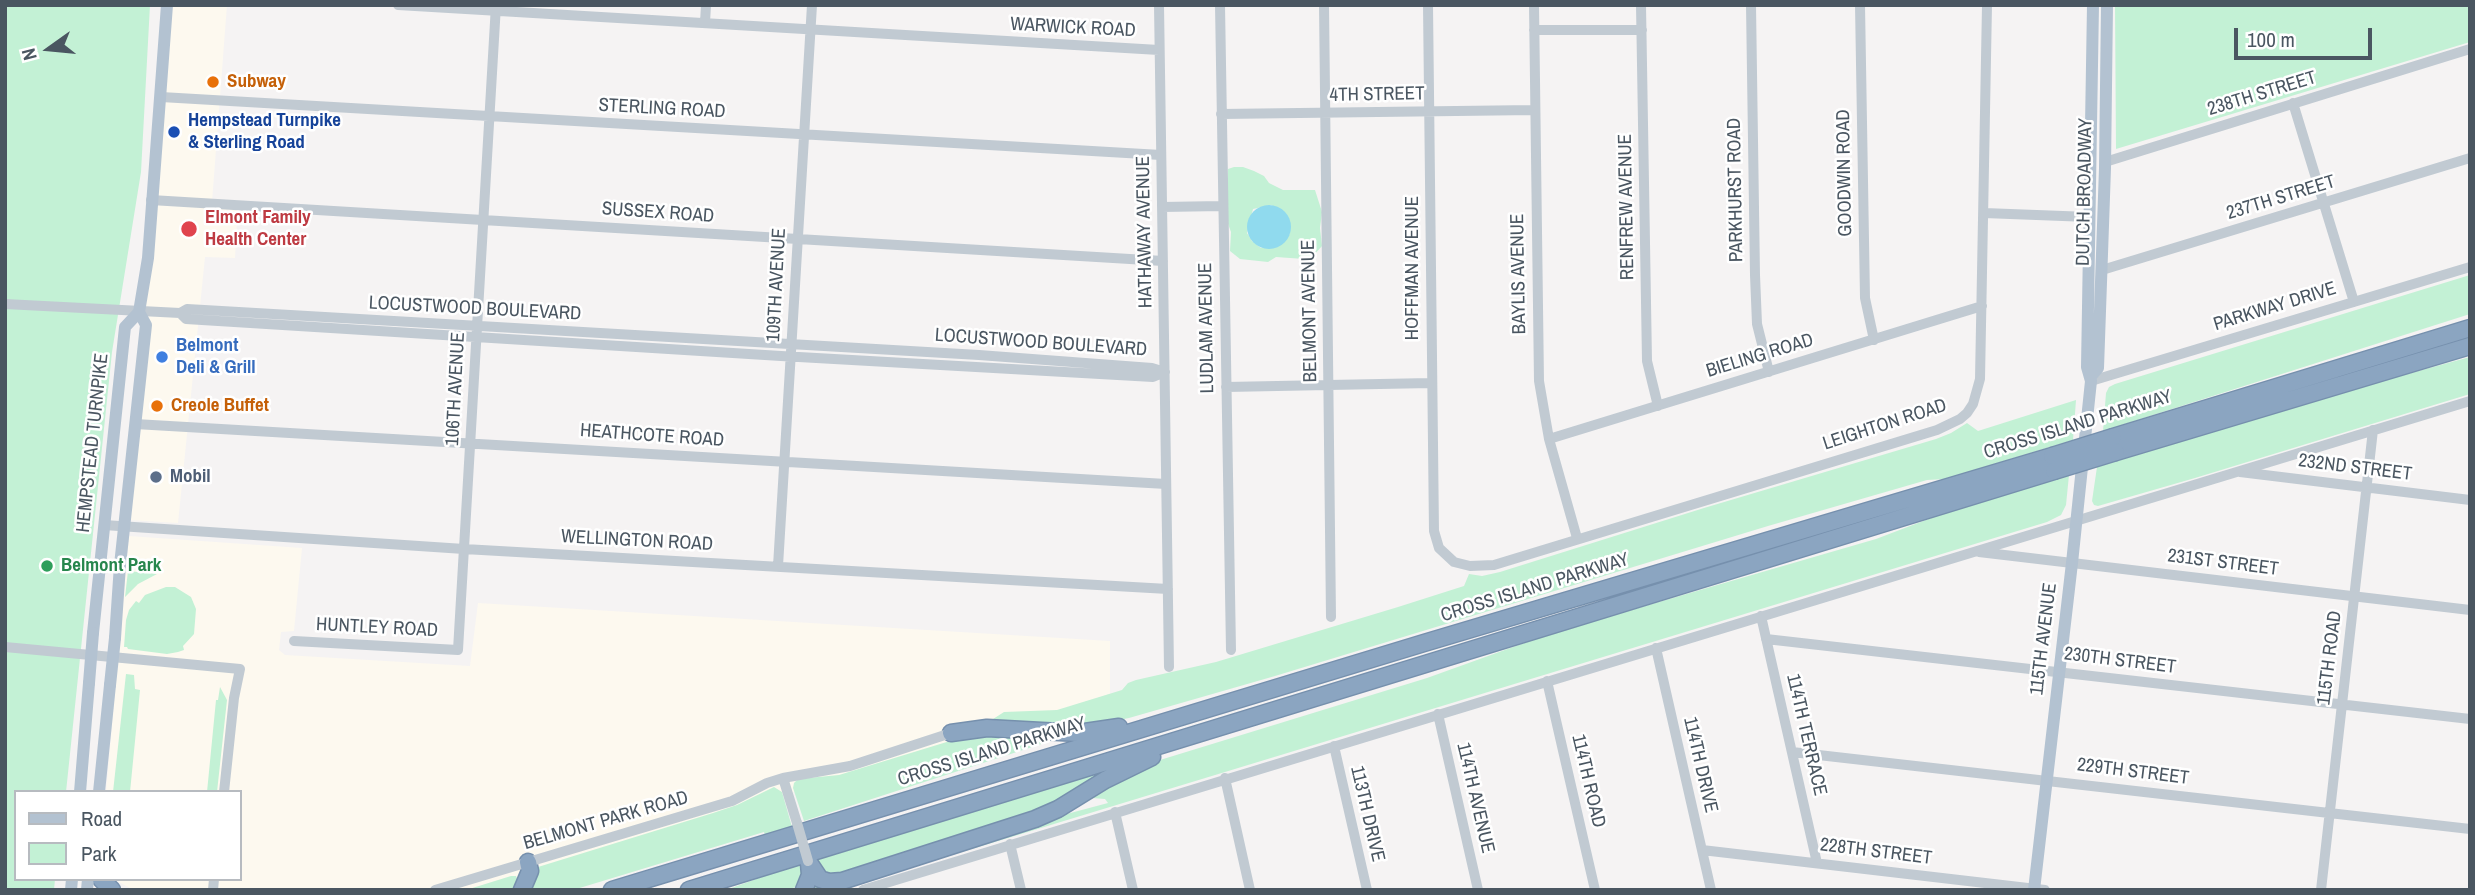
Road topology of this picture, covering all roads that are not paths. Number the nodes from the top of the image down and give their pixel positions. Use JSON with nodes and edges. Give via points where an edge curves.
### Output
{"nodes":[{"id":1,"x":167,"y":5,"type":"edge"},
{"id":2,"x":398,"y":5,"type":"edge"},
{"id":3,"x":602,"y":5,"type":"edge"},
{"id":4,"x":706,"y":5,"type":"edge"},
{"id":5,"x":812,"y":5,"type":"edge"},
{"id":6,"x":1158,"y":5,"type":"edge"},
{"id":7,"x":1220,"y":5,"type":"edge"},
{"id":8,"x":1324,"y":5,"type":"edge"},
{"id":9,"x":1428,"y":5,"type":"edge"},
{"id":10,"x":1534,"y":5,"type":"edge"},
{"id":11,"x":1641,"y":5,"type":"edge"},
{"id":12,"x":1751,"y":5,"type":"edge"},
{"id":13,"x":1860,"y":5,"type":"edge"},
{"id":14,"x":1987,"y":5,"type":"edge"},
{"id":15,"x":2093,"y":5,"type":"edge"},
{"id":16,"x":2107,"y":5,"type":"edge"},
{"id":17,"x":496,"y":8,"type":"edge"},
{"id":18,"x":601,"y":17,"type":"junction"},
{"id":19,"x":705,"y":23,"type":"junction"},
{"id":20,"x":810,"y":30,"type":"junction"},
{"id":21,"x":1534,"y":30,"type":"junction"},
{"id":22,"x":1642,"y":30,"type":"junction"},
{"id":23,"x":2470,"y":49,"type":"edge"},
{"id":24,"x":1159,"y":50,"type":"junction"},
{"id":25,"x":161,"y":97,"type":"junction"},
{"id":26,"x":2293,"y":103,"type":"junction"},
{"id":27,"x":1534,"y":110,"type":"junction"},
{"id":28,"x":1430,"y":112,"type":"junction"},
{"id":29,"x":1325,"y":113,"type":"junction"},
{"id":30,"x":1221,"y":114,"type":"junction"},
{"id":31,"x":490,"y":116,"type":"junction"},
{"id":32,"x":803,"y":135,"type":"junction"},
{"id":33,"x":1161,"y":156,"type":"junction"},
{"id":34,"x":2470,"y":158,"type":"edge"},
{"id":35,"x":2105,"y":162,"type":"junction"},
{"id":36,"x":2090,"y":164,"type":"junction"},
{"id":37,"x":151,"y":200,"type":"junction"},
{"id":38,"x":2323,"y":203,"type":"junction"},
{"id":39,"x":1222,"y":206,"type":"junction"},
{"id":40,"x":1162,"y":207,"type":"junction"},
{"id":41,"x":1984,"y":213,"type":"junction"},
{"id":42,"x":2104,"y":216,"type":"junction"},
{"id":43,"x":2090,"y":217,"type":"junction"},
{"id":44,"x":484,"y":220,"type":"junction"},
{"id":45,"x":796,"y":239,"type":"junction"},
{"id":46,"x":1163,"y":261,"type":"junction"},
{"id":47,"x":2470,"y":267,"type":"edge"},
{"id":48,"x":2096,"y":270,"type":"junction"},
{"id":49,"x":2354,"y":302,"type":"junction"},
{"id":50,"x":5,"y":304,"type":"edge"},
{"id":51,"x":1982,"y":306,"type":"junction"},
{"id":52,"x":139,"y":312,"type":"junction"},
{"id":53,"x":2470,"y":328,"type":"edge"},
{"id":54,"x":477,"y":332,"type":"junction"},
{"id":55,"x":1874,"y":340,"type":"junction"},
{"id":56,"x":2467,"y":347,"type":"edge"},
{"id":57,"x":791,"y":350,"type":"junction"},
{"id":58,"x":1165,"y":372,"type":"junction"},
{"id":59,"x":1769,"y":372,"type":"junction"},
{"id":60,"x":1431,"y":383,"type":"junction"},
{"id":61,"x":2091,"y":384,"type":"junction"},
{"id":62,"x":1328,"y":386,"type":"junction"},
{"id":63,"x":1226,"y":387,"type":"junction"},
{"id":64,"x":2470,"y":401,"type":"edge"},
{"id":65,"x":1658,"y":406,"type":"junction"},
{"id":66,"x":135,"y":424,"type":"junction"},
{"id":67,"x":2373,"y":430,"type":"junction"},
{"id":68,"x":1549,"y":439,"type":"junction"},
{"id":69,"x":471,"y":442,"type":"junction"},
{"id":70,"x":2115,"y":445,"type":"junction"},
{"id":71,"x":783,"y":461,"type":"junction"},
{"id":72,"x":2053,"y":463,"type":"junction"},
{"id":73,"x":2235,"y":472,"type":"junction"},
{"id":74,"x":1166,"y":484,"type":"junction"},
{"id":75,"x":2368,"y":488,"type":"junction"},
{"id":76,"x":2470,"y":500,"type":"edge"},
{"id":77,"x":2077,"y":519,"type":"junction"},
{"id":78,"x":104,"y":524,"type":"junction"},
{"id":79,"x":124,"y":526,"type":"junction"},
{"id":80,"x":1434,"y":531,"type":"joint"},
{"id":81,"x":1577,"y":538,"type":"junction"},
{"id":82,"x":464,"y":549,"type":"junction"},
{"id":83,"x":1973,"y":551,"type":"junction"},
{"id":84,"x":2072,"y":563,"type":"junction"},
{"id":85,"x":778,"y":566,"type":"junction"},
{"id":86,"x":1168,"y":589,"type":"junction"},
{"id":87,"x":2355,"y":596,"type":"junction"},
{"id":88,"x":2470,"y":610,"type":"edge"},
{"id":89,"x":1761,"y":616,"type":"junction"},
{"id":90,"x":1331,"y":617,"type":"dead end"},
{"id":91,"x":1766,"y":639,"type":"junction"},
{"id":92,"x":294,"y":641,"type":"dead end"},
{"id":93,"x":5,"y":647,"type":"edge"},
{"id":94,"x":1656,"y":648,"type":"junction"},
{"id":95,"x":458,"y":650,"type":"joint"},
{"id":96,"x":1231,"y":650,"type":"dead end"},
{"id":97,"x":1169,"y":667,"type":"dead end"},
{"id":98,"x":2059,"y":671,"type":"junction"},
{"id":99,"x":1547,"y":681,"type":"junction"},
{"id":100,"x":2342,"y":705,"type":"junction"},
{"id":101,"x":1200,"y":711,"type":"junction"},
{"id":102,"x":1438,"y":714,"type":"junction"},
{"id":103,"x":2470,"y":719,"type":"edge"},
{"id":104,"x":950,"y":733,"type":"joint"},
{"id":105,"x":1200,"y":734,"type":"junction"},
{"id":106,"x":1334,"y":746,"type":"junction"},
{"id":107,"x":1793,"y":752,"type":"junction"},
{"id":108,"x":783,"y":778,"type":"junction"},
{"id":109,"x":1225,"y":778,"type":"junction"},
{"id":110,"x":2047,"y":780,"type":"junction"},
{"id":111,"x":80,"y":790,"type":"edge"},
{"id":112,"x":99,"y":790,"type":"edge"},
{"id":113,"x":224,"y":790,"type":"edge"},
{"id":114,"x":1115,"y":811,"type":"junction"},
{"id":115,"x":2330,"y":813,"type":"junction"},
{"id":116,"x":2470,"y":829,"type":"edge"},
{"id":117,"x":1010,"y":844,"type":"junction"},
{"id":118,"x":1702,"y":850,"type":"junction"},
{"id":119,"x":808,"y":861,"type":"junction"},
{"id":120,"x":528,"y":862,"type":"junction"},
{"id":121,"x":1817,"y":863,"type":"junction"},
{"id":122,"x":903,"y":877,"type":"junction"},
{"id":123,"x":2038,"y":889,"type":"edge"},
{"id":124,"x":435,"y":890,"type":"edge"},
{"id":125,"x":522,"y":890,"type":"edge"},
{"id":126,"x":612,"y":890,"type":"edge"},
{"id":127,"x":689,"y":890,"type":"edge"},
{"id":128,"x":804,"y":890,"type":"edge"},
{"id":129,"x":864,"y":890,"type":"edge"},
{"id":130,"x":906,"y":890,"type":"edge"},
{"id":131,"x":1021,"y":890,"type":"edge"},
{"id":132,"x":1133,"y":890,"type":"edge"},
{"id":133,"x":1251,"y":890,"type":"edge"},
{"id":134,"x":1367,"y":890,"type":"edge"},
{"id":135,"x":1478,"y":890,"type":"edge"},
{"id":136,"x":1595,"y":890,"type":"edge"},
{"id":137,"x":1710,"y":890,"type":"edge"},
{"id":138,"x":2321,"y":890,"type":"edge"}],
"edges":[{"from":1,"to":25,"type":"main road","name":"HEMPSTEAD TURNPIKE"},
{"from":2,"to":17,"type":"street","name":"WARWICK ROAD"},
{"from":3,"to":18,"type":"street"},
{"from":4,"to":19,"type":"street"},
{"from":5,"to":20,"type":"street","name":"109TH AVENUE"},
{"from":6,"to":24,"type":"street","name":"HATHAWAY AVENUE"},
{"from":7,"to":30,"type":"street","name":"LUDLAM AVENUE"},
{"from":8,"to":29,"type":"street","name":"BELMONT AVENUE"},
{"from":9,"to":28,"type":"street","name":"HOFFMAN AVENUE"},
{"from":10,"to":21,"type":"street","name":"BAYLIS AVENUE"},
{"from":11,"to":22,"type":"street","name":"RENFREW AVENUE"},
{"from":12,"to":59,"type":"street","name":"PARKHURST ROAD","via":[[1755,287],[1757,324]]},
{"from":13,"to":55,"type":"street","name":"GOODWIN ROAD","via":[[1865,298]]},
{"from":14,"to":41,"type":"street","name":"LEIGHTON ROAD"},
{"from":15,"to":36,"type":"main road","name":"DUTCH BROADWAY"},
{"from":16,"to":35,"type":"main road","name":"DUTCH BROADWAY"},
{"from":17,"to":18,"type":"street","name":"WARWICK ROAD"},
{"from":17,"to":31,"type":"street","name":"106TH AVENUE"},
{"from":18,"to":19,"type":"street","name":"WARWICK ROAD"},
{"from":19,"to":20,"type":"street","name":"WARWICK ROAD"},
{"from":20,"to":24,"type":"street","name":"WARWICK ROAD"},
{"from":20,"to":32,"type":"street","name":"109TH AVENUE"},
{"from":21,"to":22,"type":"street"},
{"from":21,"to":27,"type":"street","name":"BAYLIS AVENUE"},
{"from":22,"to":65,"type":"street","name":"RENFREW AVENUE","via":[[1647,361]]},
{"from":23,"to":26,"type":"street","name":"238TH STREET"},
{"from":24,"to":33,"type":"street","name":"HATHAWAY AVENUE"},
{"from":25,"to":31,"type":"street","name":"STERLING ROAD"},
{"from":25,"to":37,"type":"main road","name":"HEMPSTEAD TURNPIKE"},
{"from":26,"to":35,"type":"street","name":"238TH STREET"},
{"from":26,"to":38,"type":"street"},
{"from":27,"to":28,"type":"street","name":"4TH STREET"},
{"from":27,"to":68,"type":"street","name":"BAYLIS AVENUE","via":[[1539,381]]},
{"from":28,"to":29,"type":"street","name":"4TH STREET"},
{"from":28,"to":60,"type":"street","name":"HOFFMAN AVENUE"},
{"from":29,"to":30,"type":"street","name":"4TH STREET"},
{"from":29,"to":62,"type":"street","name":"BELMONT AVENUE"},
{"from":30,"to":39,"type":"street","name":"LUDLAM AVENUE"},
{"from":31,"to":32,"type":"street","name":"STERLING ROAD"},
{"from":31,"to":44,"type":"street","name":"106TH AVENUE"},
{"from":32,"to":33,"type":"street","name":"STERLING ROAD"},
{"from":32,"to":45,"type":"street","name":"109TH AVENUE"},
{"from":33,"to":40,"type":"street","name":"HATHAWAY AVENUE"},
{"from":34,"to":38,"type":"street","name":"237TH STREET"},
{"from":35,"to":36,"type":"main road"},
{"from":35,"to":42,"type":"main road","name":"DUTCH BROADWAY"},
{"from":36,"to":43,"type":"main road","name":"DUTCH BROADWAY"},
{"from":37,"to":44,"type":"street","name":"SUSSEX ROAD"},
{"from":37,"to":52,"type":"main road","name":"HEMPSTEAD TURNPIKE"},
{"from":38,"to":48,"type":"street","name":"237TH STREET"},
{"from":38,"to":49,"type":"street"},
{"from":39,"to":40,"type":"street"},
{"from":39,"to":63,"type":"street","name":"LUDLAM AVENUE"},
{"from":40,"to":46,"type":"street","name":"HATHAWAY AVENUE"},
{"from":41,"to":43,"type":"street"},
{"from":41,"to":51,"type":"street","name":"LEIGHTON ROAD"},
{"from":42,"to":43,"type":"main road"},
{"from":42,"to":48,"type":"main road","name":"DUTCH BROADWAY"},
{"from":43,"to":48,"type":"main road","name":"DUTCH BROADWAY"},
{"from":44,"to":45,"type":"street","name":"SUSSEX ROAD"},
{"from":44,"to":54,"type":"street","name":"106TH AVENUE"},
{"from":45,"to":46,"type":"street","name":"SUSSEX ROAD"},
{"from":45,"to":57,"type":"street","name":"109TH AVENUE"},
{"from":46,"to":58,"type":"street","name":"HATHAWAY AVENUE"},
{"from":47,"to":49,"type":"street","name":"PARKWAY DRIVE"},
{"from":48,"to":61,"type":"main road","name":"DUTCH BROADWAY","via":[[2098,368]]},
{"from":49,"to":61,"type":"street","name":"PARKWAY DRIVE"},
{"from":50,"to":52,"type":"street","name":"LOCUSTWOOD BOULEVARD"},
{"from":51,"to":55,"type":"street","name":"BIELING ROAD"},
{"from":51,"to":81,"type":"street","name":"LEIGHTON ROAD","via":[[1978,392],[1960,419],[1924,434]]},
{"from":52,"to":54,"type":"street","name":"LOCUSTWOOD BOULEVARD","via":[[180,313],[186,319]]},
{"from":52,"to":66,"type":"main road","name":"HEMPSTEAD TURNPIKE","via":[[146,325]]},
{"from":52,"to":78,"type":"main road","name":"HEMPSTEAD TURNPIKE","via":[[125,327]]},
{"from":53,"to":70,"type":"highway","name":"CROSS ISLAND PARKWAY"},
{"from":54,"to":57,"type":"street","name":"LOCUSTWOOD BOULEVARD"},
{"from":54,"to":69,"type":"street","name":"106TH AVENUE"},
{"from":55,"to":59,"type":"street","name":"BIELING ROAD"},
{"from":56,"to":70,"type":"highway","name":"CROSS ISLAND PARKWAY"},
{"from":57,"to":58,"type":"street","name":"LOCUSTWOOD BOULEVARD","via":[[1153,377]]},
{"from":57,"to":71,"type":"street","name":"109TH AVENUE"},
{"from":58,"to":74,"type":"street","name":"HATHAWAY AVENUE"},
{"from":59,"to":65,"type":"street","name":"BIELING ROAD"},
{"from":60,"to":62,"type":"street"},
{"from":60,"to":80,"type":"street","name":"HOFFMAN AVENUE"},
{"from":61,"to":77,"type":"main road","name":"115TH AVENUE"},
{"from":62,"to":63,"type":"street"},
{"from":62,"to":90,"type":"street","name":"BELMONT AVENUE"},
{"from":63,"to":96,"type":"street","name":"LUDLAM AVENUE"},
{"from":64,"to":67,"type":"street"},
{"from":65,"to":68,"type":"street","name":"BIELING ROAD"},
{"from":66,"to":69,"type":"street","name":"HEATHCOTE ROAD"},
{"from":66,"to":79,"type":"main road","name":"HEMPSTEAD TURNPIKE"},
{"from":67,"to":73,"type":"street"},
{"from":67,"to":75,"type":"street","name":"115TH ROAD"},
{"from":68,"to":81,"type":"street","name":"BAYLIS AVENUE"},
{"from":69,"to":71,"type":"street","name":"HEATHCOTE ROAD"},
{"from":69,"to":82,"type":"street","name":"106TH AVENUE"},
{"from":70,"to":72,"type":"highway","name":"CROSS ISLAND PARKWAY","bridge":true},
{"from":71,"to":74,"type":"street","name":"HEATHCOTE ROAD"},
{"from":71,"to":85,"type":"street","name":"109TH AVENUE"},
{"from":72,"to":101,"type":"highway","name":"CROSS ISLAND PARKWAY"},
{"from":72,"to":105,"type":"highway","name":"CROSS ISLAND PARKWAY"},
{"from":73,"to":75,"type":"street","name":"232ND STREET"},
{"from":73,"to":77,"type":"street"},
{"from":74,"to":86,"type":"street","name":"HATHAWAY AVENUE"},
{"from":75,"to":76,"type":"street","name":"232ND STREET"},
{"from":75,"to":87,"type":"street","name":"115TH ROAD"},
{"from":77,"to":83,"type":"street"},
{"from":77,"to":84,"type":"main road","name":"115TH AVENUE"},
{"from":78,"to":79,"type":"street","name":"WELLINGTON ROAD"},
{"from":78,"to":111,"type":"main road","name":"HEMPSTEAD TURNPIKE","bridge":true},
{"from":79,"to":82,"type":"street","name":"WELLINGTON ROAD"},
{"from":79,"to":112,"type":"main road","name":"HEMPSTEAD TURNPIKE","bridge":true},
{"from":80,"to":81,"type":"street","name":"LEIGHTON ROAD","via":[[1439,548],[1454,562],[1470,566],[1493,565]]},
{"from":82,"to":85,"type":"street","name":"WELLINGTON ROAD"},
{"from":82,"to":95,"type":"street","name":"106TH AVENUE"},
{"from":83,"to":84,"type":"street","name":"231ST STREET"},
{"from":83,"to":89,"type":"street"},
{"from":84,"to":87,"type":"street","name":"231ST STREET"},
{"from":84,"to":98,"type":"main road","name":"115TH AVENUE"},
{"from":85,"to":86,"type":"street","name":"WELLINGTON ROAD"},
{"from":86,"to":97,"type":"street","name":"HATHAWAY AVENUE"},
{"from":87,"to":88,"type":"street","name":"231ST STREET"},
{"from":87,"to":100,"type":"street","name":"115TH ROAD"},
{"from":89,"to":91,"type":"street","name":"114TH TERRACE"},
{"from":89,"to":94,"type":"street"},
{"from":91,"to":98,"type":"street","name":"230TH STREET"},
{"from":91,"to":107,"type":"street","name":"114TH TERRACE"},
{"from":92,"to":95,"type":"street","name":"HUNTLEY ROAD"},
{"from":93,"to":113,"type":"street","via":[[240,669]]},
{"from":94,"to":99,"type":"street"},
{"from":94,"to":118,"type":"street","name":"114TH DRIVE"},
{"from":98,"to":100,"type":"street","name":"230TH STREET"},
{"from":98,"to":110,"type":"main road","name":"115TH AVENUE"},
{"from":99,"to":102,"type":"street"},
{"from":99,"to":136,"type":"street","name":"114TH ROAD"},
{"from":100,"to":103,"type":"street","name":"230TH STREET"},
{"from":100,"to":115,"type":"street","name":"115TH ROAD"},
{"from":101,"to":104,"type":"highway","via":[[1078,733],[987,728]]},
{"from":101,"to":126,"type":"highway","name":"CROSS ISLAND PARKWAY"},
{"from":102,"to":106,"type":"street"},
{"from":102,"to":135,"type":"street","name":"114TH AVENUE"},
{"from":104,"to":108,"type":"street","name":"BELMONT PARK ROAD","via":[[850,766]]},
{"from":105,"to":119,"type":"highway","via":[[1013,828],[838,881],[820,878]]},
{"from":105,"to":127,"type":"highway","name":"CROSS ISLAND PARKWAY"},
{"from":106,"to":109,"type":"street"},
{"from":106,"to":134,"type":"street","name":"113TH DRIVE"},
{"from":107,"to":110,"type":"street","name":"229TH STREET"},
{"from":107,"to":121,"type":"street","name":"114TH TERRACE"},
{"from":108,"to":119,"type":"street","bridge":true},
{"from":108,"to":120,"type":"street","name":"BELMONT PARK ROAD","via":[[732,801]]},
{"from":109,"to":114,"type":"street"},
{"from":109,"to":133,"type":"street"},
{"from":110,"to":115,"type":"street","name":"229TH STREET"},
{"from":110,"to":123,"type":"main road","name":"115TH AVENUE"},
{"from":114,"to":117,"type":"street"},
{"from":114,"to":132,"type":"street"},
{"from":115,"to":116,"type":"street","name":"229TH STREET"},
{"from":115,"to":138,"type":"street","name":"115TH ROAD"},
{"from":117,"to":122,"type":"street"},
{"from":117,"to":131,"type":"street"},
{"from":118,"to":121,"type":"street","name":"228TH STREET"},
{"from":118,"to":137,"type":"street","name":"114TH DRIVE"},
{"from":119,"to":128,"type":"highway","via":[[810,875]]},
{"from":120,"to":124,"type":"street","name":"BELMONT PARK ROAD"},
{"from":120,"to":125,"type":"highway","via":[[529,875]]},
{"from":121,"to":123,"type":"street","name":"228TH STREET"},
{"from":122,"to":129,"type":"street"},
{"from":122,"to":130,"type":"street"}]}
